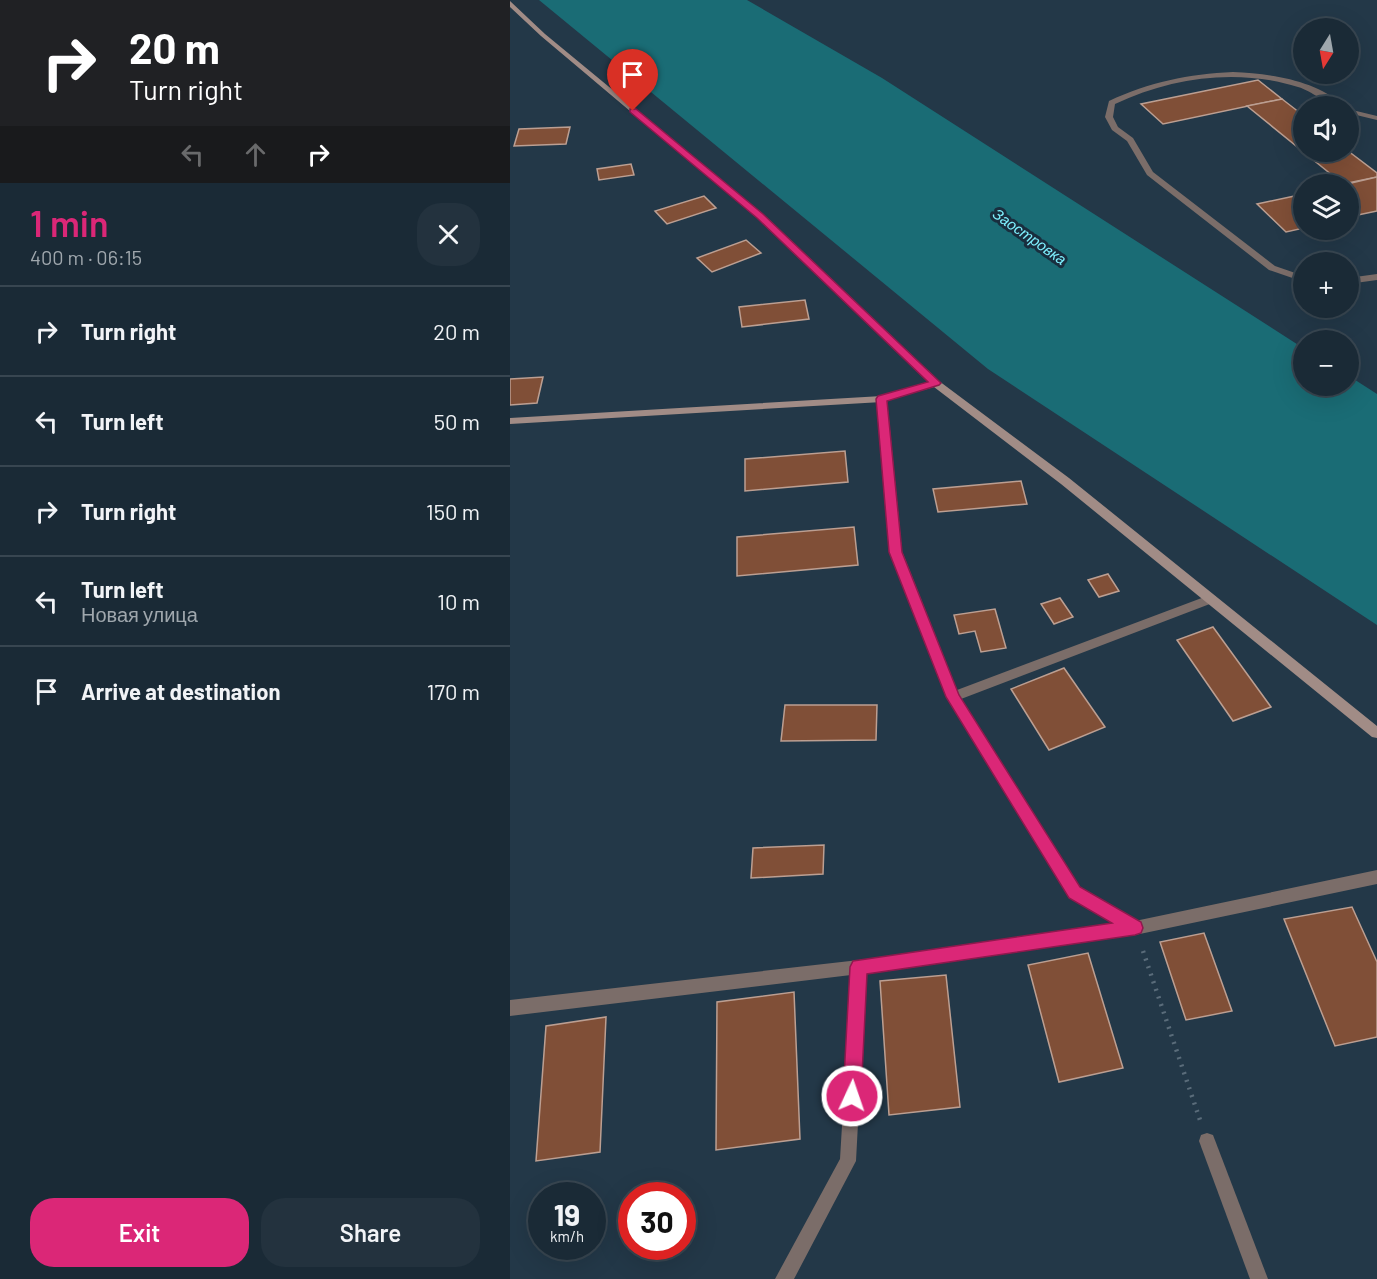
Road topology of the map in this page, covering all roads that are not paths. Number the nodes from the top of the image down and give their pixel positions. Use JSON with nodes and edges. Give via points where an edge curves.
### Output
{"nodes":[{"id":1,"x":510,"y":3,"type":"edge"},
{"id":2,"x":1322,"y":96,"type":"edge"},
{"id":3,"x":1359,"y":113,"type":"edge"},
{"id":4,"x":1377,"y":117,"type":"edge"},
{"id":5,"x":1293,"y":275,"type":"edge"},
{"id":6,"x":1377,"y":277,"type":"edge"},
{"id":7,"x":1359,"y":279,"type":"edge"},
{"id":8,"x":936,"y":383,"type":"junction"},
{"id":9,"x":882,"y":399,"type":"junction"},
{"id":10,"x":510,"y":421,"type":"edge"},
{"id":11,"x":1211,"y":599,"type":"junction"},
{"id":12,"x":953,"y":697,"type":"junction"},
{"id":13,"x":1377,"y":733,"type":"edge"},
{"id":14,"x":1377,"y":877,"type":"edge"},
{"id":15,"x":1135,"y":928,"type":"junction"},
{"id":16,"x":859,"y":967,"type":"junction"},
{"id":17,"x":510,"y":1008,"type":"edge"},
{"id":18,"x":1207,"y":1140,"type":"road end"},
{"id":19,"x":784,"y":1279,"type":"edge"},
{"id":20,"x":1259,"y":1279,"type":"edge"}],
"edges":[{"from":1,"to":8,"type":"street","via":[[760,216]]},
{"from":2,"to":5,"type":"street","via":[[1304,86],[1254,75],[1189,78],[1129,93],[1112,103],[1109,117],[1130,140],[1150,173],[1272,268]]},
{"from":3,"to":4,"type":"street"},
{"from":6,"to":7,"type":"street"},
{"from":8,"to":9,"type":"street"},
{"from":8,"to":11,"type":"street"},
{"from":9,"to":10,"type":"street"},
{"from":9,"to":12,"type":"street","via":[[896,552]]},
{"from":11,"to":12,"type":"street"},
{"from":11,"to":13,"type":"street"},
{"from":12,"to":15,"type":"street","via":[[1075,892]]},
{"from":14,"to":15,"type":"street"},
{"from":15,"to":16,"type":"street"},
{"from":16,"to":17,"type":"street"},
{"from":16,"to":19,"type":"street","via":[[848,1161]]},
{"from":18,"to":20,"type":"street"}]}
